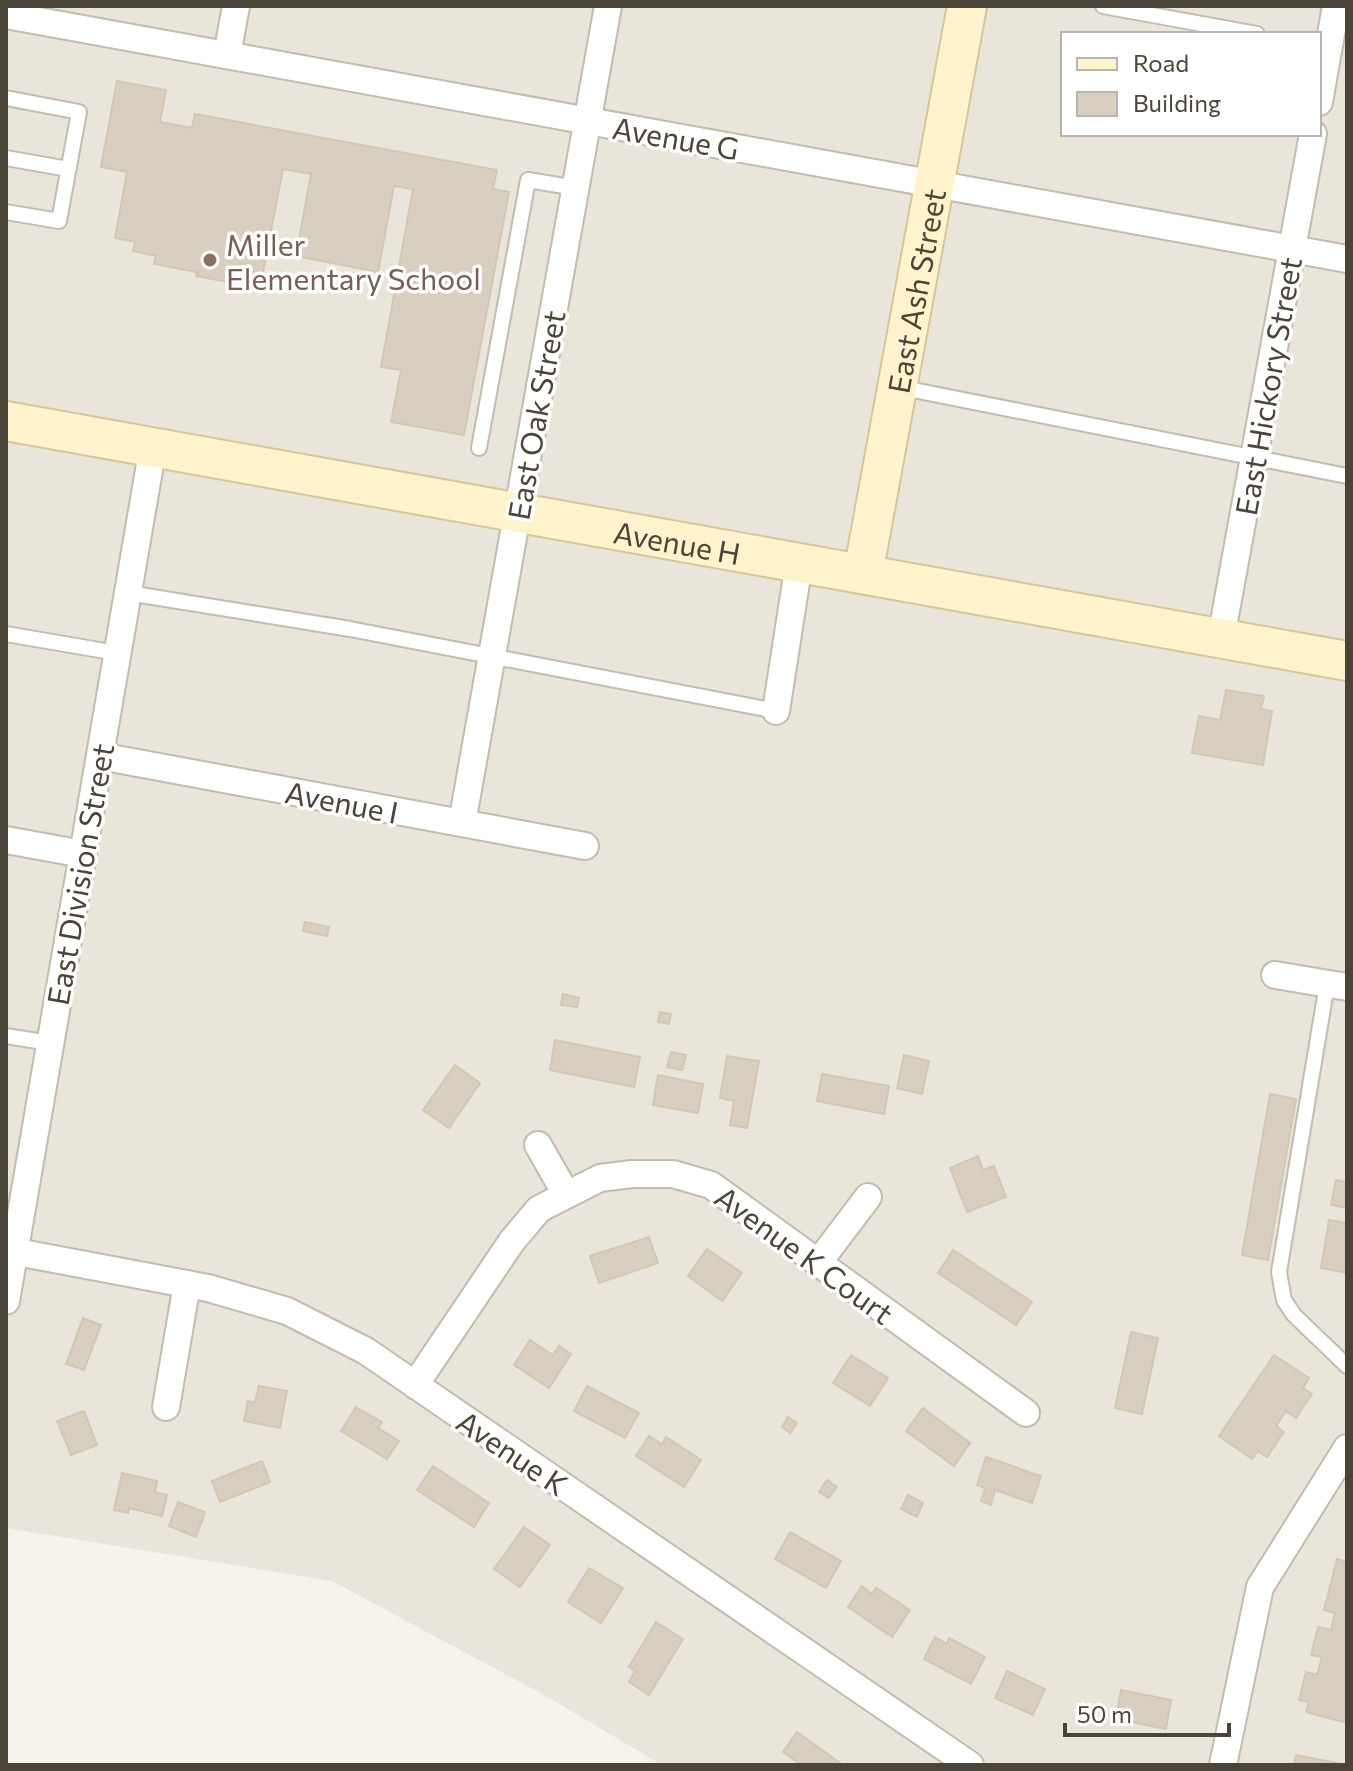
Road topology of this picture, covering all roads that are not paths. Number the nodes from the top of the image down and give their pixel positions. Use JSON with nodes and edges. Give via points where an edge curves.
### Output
{"nodes":[{"id":1,"x":236,"y":6,"type":"edge"},
{"id":2,"x":608,"y":6,"type":"edge"},
{"id":3,"x":967,"y":6,"type":"edge"},
{"id":4,"x":1103,"y":6,"type":"edge"},
{"id":5,"x":1336,"y":6,"type":"edge"},
{"id":6,"x":6,"y":15,"type":"edge"},
{"id":7,"x":1246,"y":32,"type":"edge"},
{"id":8,"x":1332,"y":48,"type":"edge"},
{"id":9,"x":227,"y":55,"type":"junction"},
{"id":10,"x":1321,"y":94,"type":"edge"},
{"id":11,"x":6,"y":98,"type":"edge"},
{"id":12,"x":588,"y":121,"type":"junction"},
{"id":13,"x":1313,"y":136,"type":"edge"},
{"id":14,"x":6,"y":158,"type":"edge"},
{"id":15,"x":68,"y":169,"type":"junction"},
{"id":16,"x":935,"y":184,"type":"junction"},
{"id":17,"x":576,"y":188,"type":"junction"},
{"id":18,"x":6,"y":212,"type":"edge"},
{"id":19,"x":1292,"y":249,"type":"junction"},
{"id":20,"x":1347,"y":259,"type":"edge"},
{"id":21,"x":897,"y":387,"type":"junction"},
{"id":22,"x":6,"y":421,"type":"edge"},
{"id":23,"x":153,"y":447,"type":"junction"},
{"id":24,"x":479,"y":448,"type":"dead end"},
{"id":25,"x":1254,"y":459,"type":"junction"},
{"id":26,"x":1347,"y":476,"type":"edge"},
{"id":27,"x":518,"y":512,"type":"junction"},
{"id":28,"x":799,"y":563,"type":"junction"},
{"id":29,"x":863,"y":574,"type":"junction"},
{"id":30,"x":128,"y":593,"type":"junction"},
{"id":31,"x":6,"y":634,"type":"edge"},
{"id":32,"x":1221,"y":638,"type":"junction"},
{"id":33,"x":117,"y":653,"type":"junction"},
{"id":34,"x":492,"y":655,"type":"junction"},
{"id":35,"x":1347,"y":661,"type":"edge"},
{"id":36,"x":776,"y":711,"type":"joint"},
{"id":37,"x":100,"y":756,"type":"junction"},
{"id":38,"x":462,"y":823,"type":"junction"},
{"id":39,"x":6,"y":840,"type":"edge"},
{"id":40,"x":585,"y":846,"type":"dead end"},
{"id":41,"x":83,"y":854,"type":"junction"},
{"id":42,"x":1275,"y":975,"type":"dead end"},
{"id":43,"x":1337,"y":986,"type":"edge"},
{"id":44,"x":6,"y":1036,"type":"edge"},
{"id":45,"x":50,"y":1043,"type":"junction"},
{"id":46,"x":538,"y":1145,"type":"dead end"},
{"id":47,"x":566,"y":1194,"type":"junction"},
{"id":48,"x":868,"y":1197,"type":"dead end"},
{"id":49,"x":10,"y":1250,"type":"edge"},
{"id":50,"x":818,"y":1263,"type":"junction"},
{"id":51,"x":187,"y":1284,"type":"junction"},
{"id":52,"x":6,"y":1301,"type":"edge"},
{"id":53,"x":1347,"y":1366,"type":"edge"},
{"id":54,"x":415,"y":1385,"type":"junction"},
{"id":55,"x":166,"y":1407,"type":"dead end"},
{"id":56,"x":1026,"y":1413,"type":"dead end"},
{"id":57,"x":1347,"y":1448,"type":"edge"},
{"id":58,"x":970,"y":1765,"type":"edge"},
{"id":59,"x":1223,"y":1765,"type":"edge"}],
"edges":[{"from":1,"to":9,"type":"street"},
{"from":2,"to":12,"type":"street","name":"East Oak Street"},
{"from":3,"to":16,"type":"street","name":"East Ash Street"},
{"from":4,"to":7,"type":"lane"},
{"from":5,"to":8,"type":"street"},
{"from":6,"to":9,"type":"street","name":"Avenue G"},
{"from":8,"to":10,"type":"street"},
{"from":9,"to":12,"type":"street","name":"Avenue G"},
{"from":11,"to":15,"type":"lane","via":[[79,112]]},
{"from":12,"to":16,"type":"street","name":"Avenue G"},
{"from":12,"to":17,"type":"street","name":"East Oak Street"},
{"from":13,"to":19,"type":"street","name":"East Hickory Street"},
{"from":14,"to":15,"type":"lane"},
{"from":15,"to":18,"type":"lane","via":[[59,221]]},
{"from":16,"to":19,"type":"street","name":"Avenue G"},
{"from":16,"to":21,"type":"street","name":"East Ash Street"},
{"from":17,"to":24,"type":"lane","via":[[528,180]]},
{"from":17,"to":27,"type":"street","name":"East Oak Street"},
{"from":19,"to":20,"type":"street","name":"Avenue G"},
{"from":19,"to":25,"type":"street","name":"East Hickory Street"},
{"from":21,"to":25,"type":"lane"},
{"from":21,"to":29,"type":"street","name":"East Ash Street"},
{"from":22,"to":23,"type":"street","name":"Avenue H"},
{"from":23,"to":27,"type":"street","name":"Avenue H"},
{"from":23,"to":30,"type":"street","name":"East Division Street"},
{"from":25,"to":26,"type":"lane"},
{"from":25,"to":32,"type":"street","name":"East Hickory Street"},
{"from":27,"to":28,"type":"street","name":"Avenue H"},
{"from":27,"to":34,"type":"street","name":"East Oak Street"},
{"from":28,"to":29,"type":"street","name":"Avenue H"},
{"from":28,"to":36,"type":"street"},
{"from":29,"to":32,"type":"street","name":"Avenue H"},
{"from":30,"to":33,"type":"street","name":"East Division Street"},
{"from":30,"to":34,"type":"lane"},
{"from":31,"to":33,"type":"lane"},
{"from":32,"to":35,"type":"street","name":"Avenue H"},
{"from":33,"to":37,"type":"street","name":"East Division Street"},
{"from":34,"to":36,"type":"lane"},
{"from":34,"to":38,"type":"street","name":"East Oak Street"},
{"from":37,"to":38,"type":"street","name":"Avenue I"},
{"from":37,"to":41,"type":"street","name":"East Division Street"},
{"from":38,"to":40,"type":"street","name":"Avenue I"},
{"from":39,"to":41,"type":"street"},
{"from":41,"to":45,"type":"street","name":"East Division Street"},
{"from":42,"to":43,"type":"street"},
{"from":43,"to":53,"type":"lane","via":[[1279,1272],[1284,1300],[1294,1315]]},
{"from":44,"to":45,"type":"lane"},
{"from":45,"to":49,"type":"street","name":"East Division Street"},
{"from":46,"to":47,"type":"street"},
{"from":47,"to":50,"type":"street","name":"Avenue K Court","via":[[600,1178],[673,1174],[711,1185]]},
{"from":47,"to":54,"type":"street","name":"Avenue K Court","via":[[539,1209],[512,1241]]},
{"from":48,"to":50,"type":"street"},
{"from":49,"to":51,"type":"street","name":"Avenue K"},
{"from":49,"to":52,"type":"street","name":"East Division Street"},
{"from":50,"to":56,"type":"street","name":"Avenue K Court"},
{"from":51,"to":54,"type":"street","name":"Avenue K","via":[[287,1311],[366,1351]]},
{"from":51,"to":55,"type":"street"},
{"from":54,"to":58,"type":"street","name":"Avenue K"},
{"from":57,"to":59,"type":"street","via":[[1260,1587]]}]}
